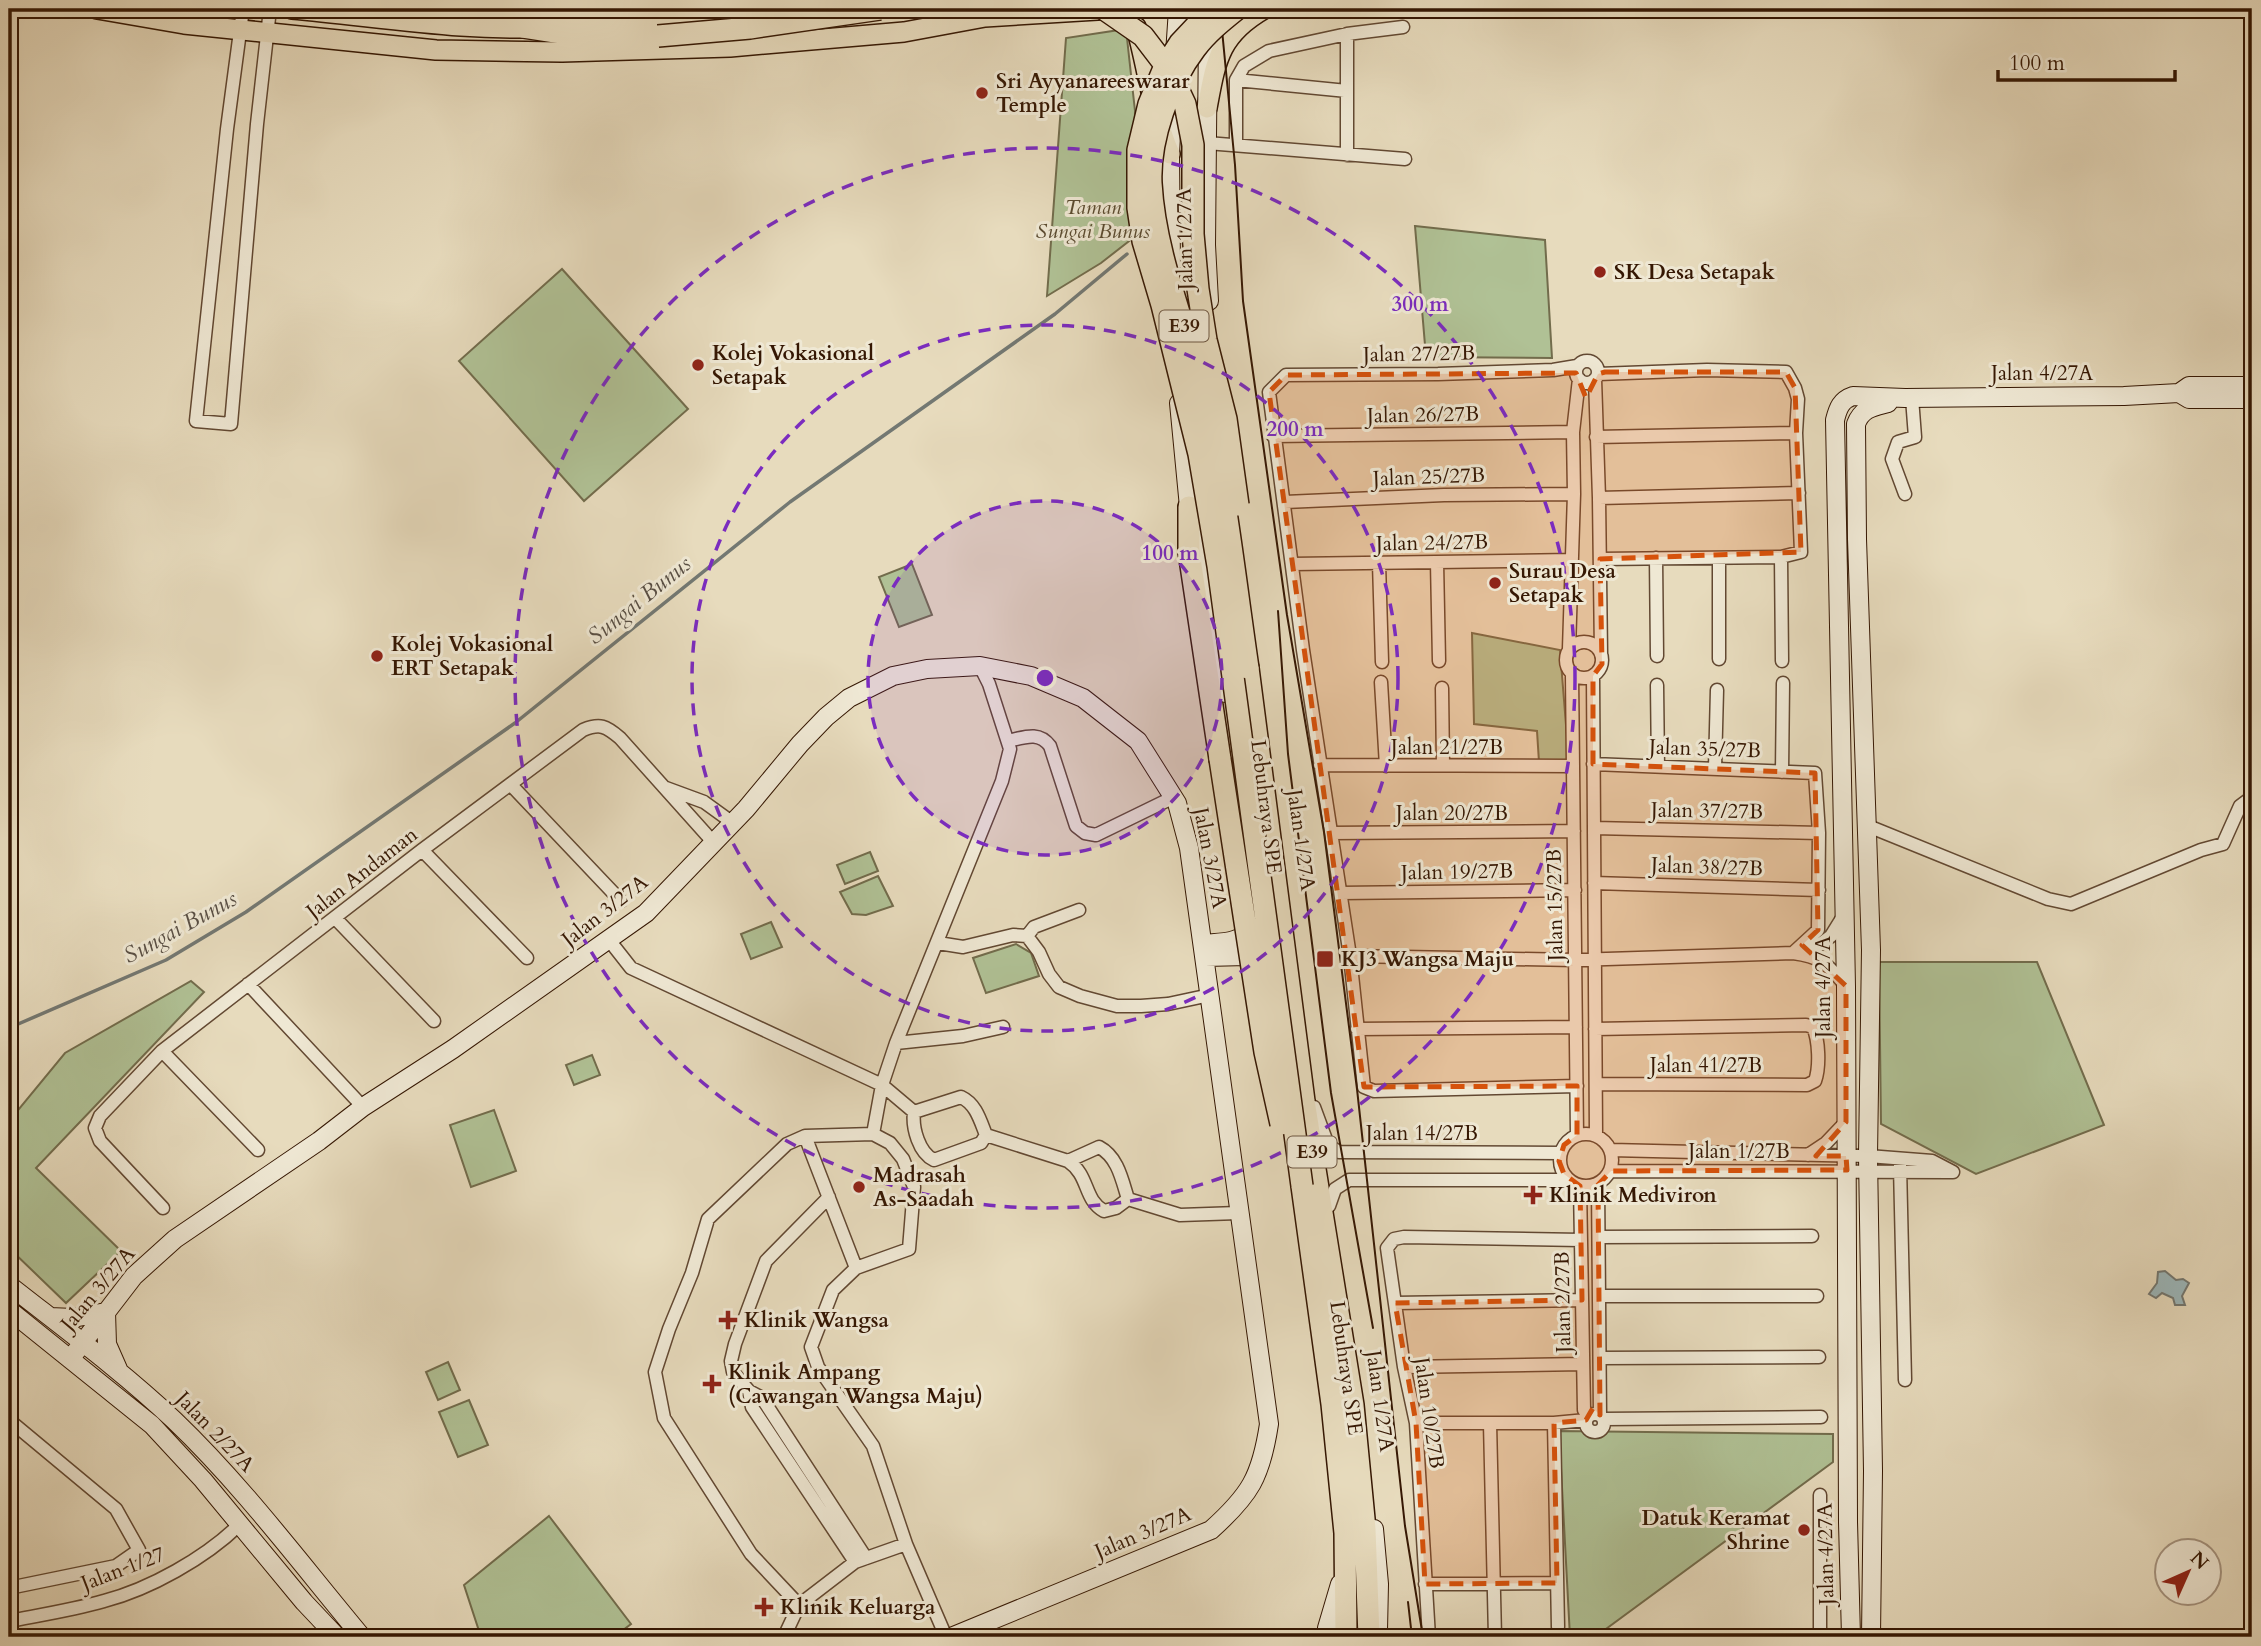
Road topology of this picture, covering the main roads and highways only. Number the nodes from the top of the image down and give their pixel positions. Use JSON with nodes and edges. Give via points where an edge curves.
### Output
{"nodes":[{"id":1,"x":97,"y":9,"type":"edge"},
{"id":2,"x":292,"y":9,"type":"edge"},
{"id":3,"x":726,"y":9,"type":"edge"},
{"id":4,"x":853,"y":9,"type":"edge"},
{"id":5,"x":880,"y":9,"type":"edge"},
{"id":6,"x":1104,"y":9,"type":"edge"},
{"id":7,"x":1116,"y":9,"type":"edge"},
{"id":8,"x":1210,"y":9,"type":"edge"},
{"id":9,"x":1237,"y":9,"type":"edge"},
{"id":10,"x":1264,"y":9,"type":"edge"},
{"id":11,"x":523,"y":27,"type":"junction"},
{"id":12,"x":831,"y":38,"type":"junction"},
{"id":13,"x":1207,"y":108,"type":"road end"},
{"id":14,"x":1170,"y":154,"type":"road end"},
{"id":15,"x":1189,"y":507,"type":"road end"},
{"id":16,"x":1248,"y":668,"type":"junction"},
{"id":17,"x":1302,"y":1186,"type":"junction"},
{"id":18,"x":1346,"y":1637,"type":"edge"},
{"id":19,"x":1369,"y":1637,"type":"edge"}],
"edges":[{"from":1,"to":12,"type":"main road","via":[[184,24],[436,50],[701,48]]},
{"from":2,"to":11,"type":"main road","via":[[463,26]]},
{"from":3,"to":11,"type":"main road"},
{"from":4,"to":12,"type":"main road","via":[[849,25]]},
{"from":5,"to":11,"type":"highway","bridge":true,"via":[[658,36],[575,35]]},
{"from":6,"to":16,"type":"highway","number":"E39","bridge":true,"via":[[1143,36],[1169,70],[1188,115],[1198,289],[1231,452],[1244,569]]},
{"from":7,"to":12,"type":"main road","via":[[985,18]]},
{"from":7,"to":14,"type":"main road","via":[[1135,24]]},
{"from":8,"to":17,"type":"highway","name":"Lebuhraya SPE","number":"E39","bridge":true,"via":[[1180,43],[1149,104],[1138,150],[1138,208],[1188,403],[1212,529]]},
{"from":9,"to":16,"type":"highway","name":"Lebuhraya SPE","number":"E39","bridge":true,"via":[[1211,30],[1181,71],[1166,102],[1151,182],[1158,236],[1206,407]]},
{"from":10,"to":13,"type":"main road","via":[[1226,40]]},
{"from":15,"to":17,"type":"highway","bridge":true,"via":[[1189,552],[1265,1052],[1282,1128]]},
{"from":16,"to":19,"type":"highway","name":"Lebuhraya SPE","number":"E39","via":[[1304,1101],[1353,1405]]},
{"from":17,"to":18,"type":"highway","name":"Lebuhraya SPE","number":"E39","via":[[1346,1533]]}]}
